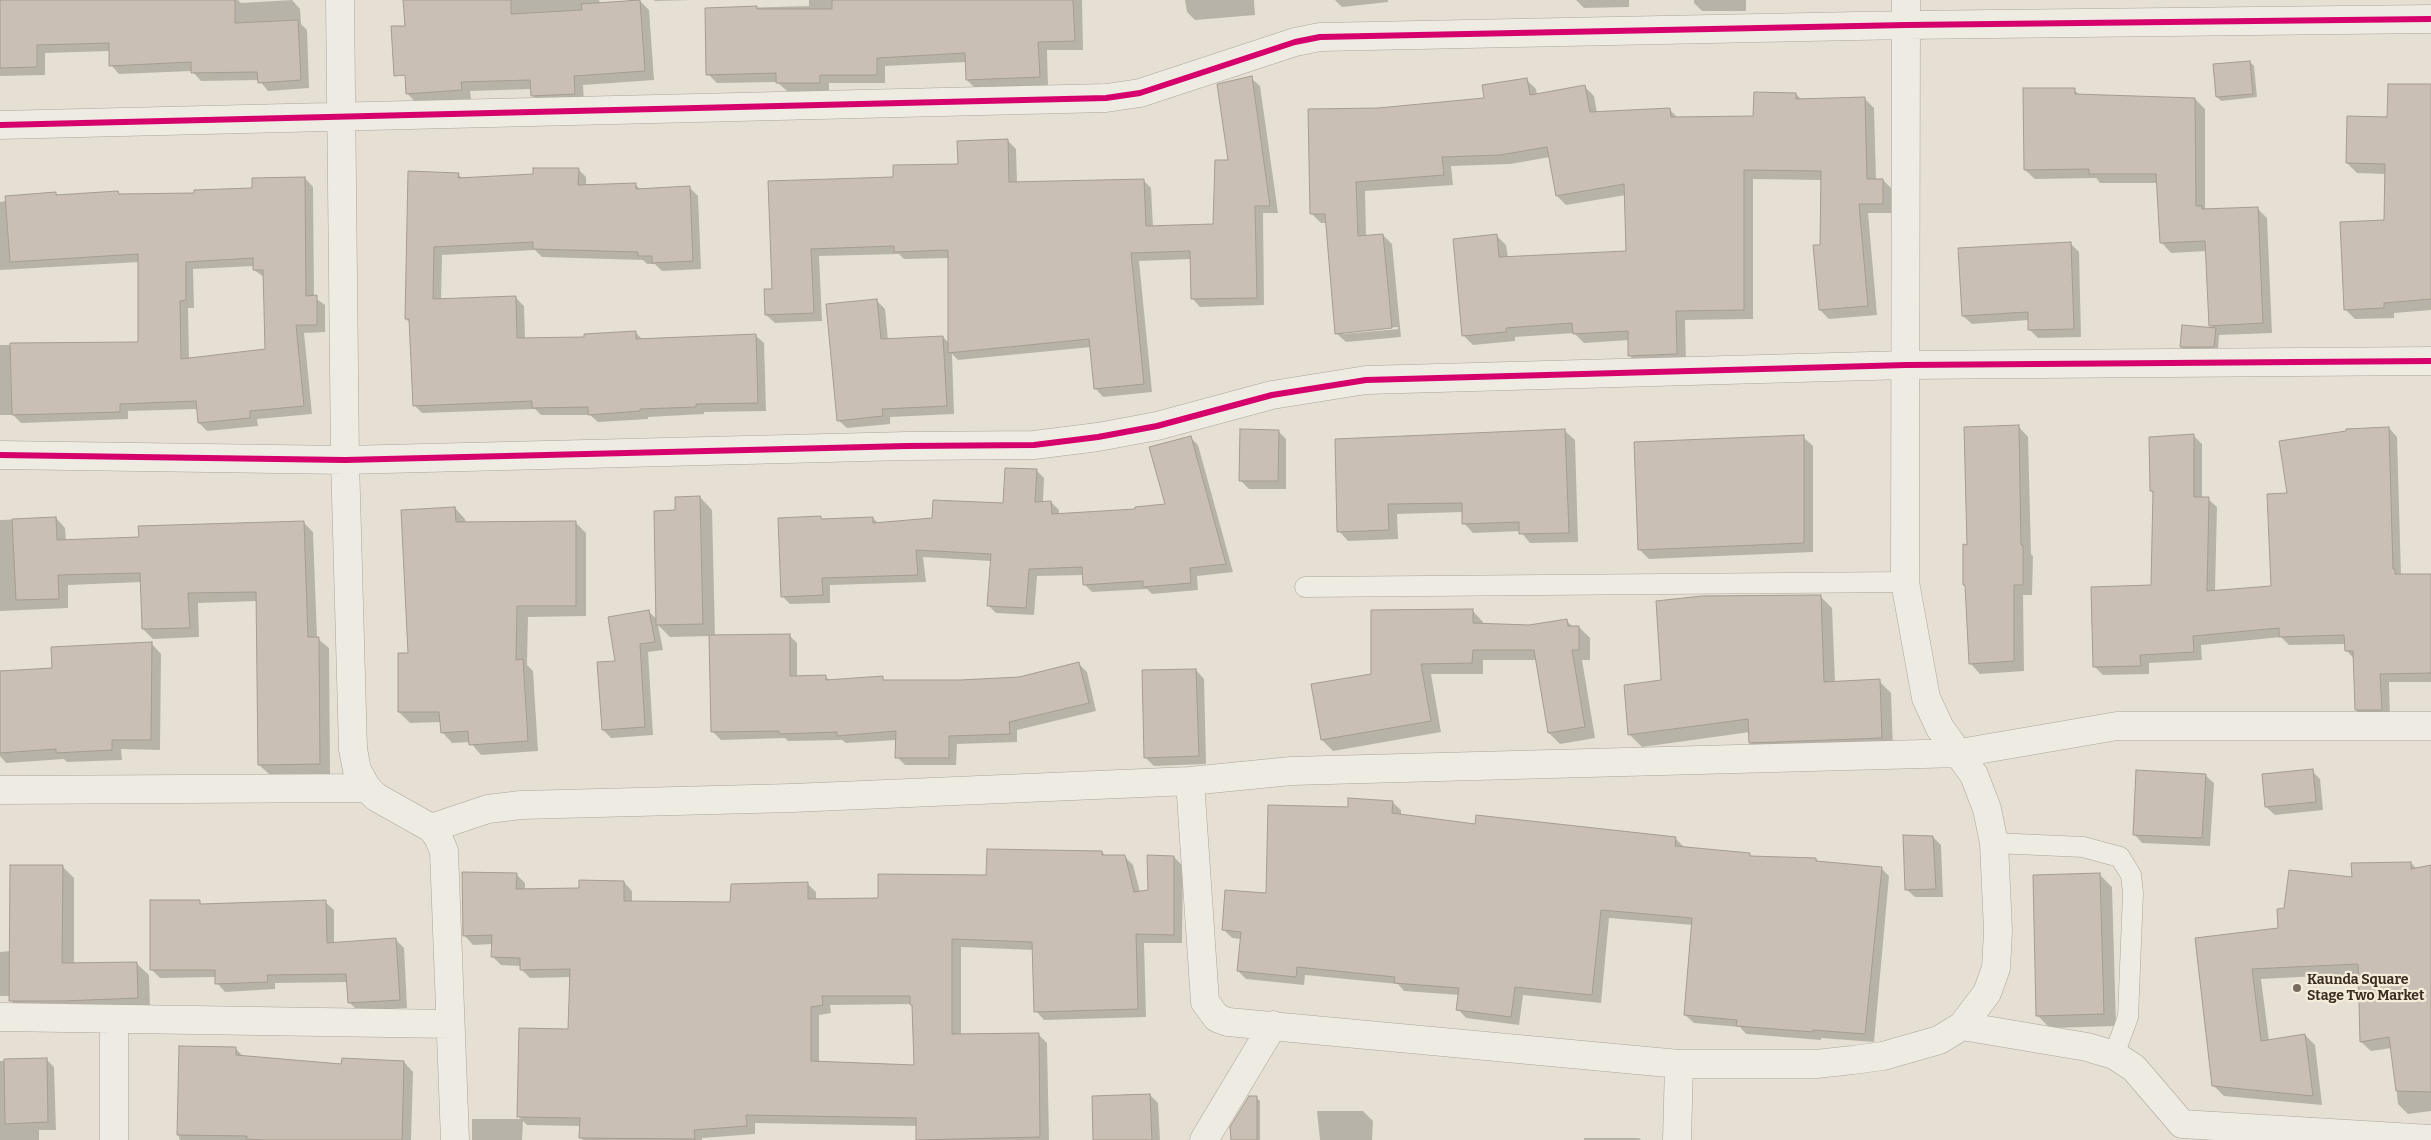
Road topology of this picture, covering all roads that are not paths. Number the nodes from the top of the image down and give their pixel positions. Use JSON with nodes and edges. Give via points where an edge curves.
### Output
{"nodes":[{"id":1,"x":340,"y":0,"type":"edge"},
{"id":2,"x":1906,"y":13,"type":"edge"},
{"id":3,"x":2431,"y":19,"type":"edge"},
{"id":4,"x":340,"y":117,"type":"junction"},
{"id":5,"x":0,"y":125,"type":"edge"},
{"id":6,"x":2431,"y":361,"type":"edge"},
{"id":7,"x":1906,"y":365,"type":"junction"},
{"id":8,"x":0,"y":455,"type":"edge"},
{"id":9,"x":345,"y":460,"type":"junction"},
{"id":10,"x":1906,"y":582,"type":"junction"},
{"id":11,"x":1305,"y":587,"type":"dead end"},
{"id":12,"x":2431,"y":726,"type":"edge"},
{"id":13,"x":1960,"y":753,"type":"junction"},
{"id":14,"x":1190,"y":781,"type":"junction"},
{"id":15,"x":367,"y":788,"type":"junction"},
{"id":16,"x":0,"y":790,"type":"edge"},
{"id":17,"x":431,"y":828,"type":"junction"},
{"id":18,"x":1994,"y":843,"type":"junction"},
{"id":19,"x":0,"y":1017,"type":"edge"},
{"id":20,"x":114,"y":1020,"type":"junction"},
{"id":21,"x":450,"y":1024,"type":"junction"},
{"id":22,"x":1273,"y":1025,"type":"junction"},
{"id":23,"x":1962,"y":1026,"type":"junction"},
{"id":24,"x":2114,"y":1055,"type":"junction"},
{"id":25,"x":1679,"y":1064,"type":"junction"},
{"id":26,"x":2183,"y":1132,"type":"edge"},
{"id":27,"x":2431,"y":1139,"type":"edge"},
{"id":28,"x":114,"y":1140,"type":"edge"},
{"id":29,"x":454,"y":1140,"type":"edge"},
{"id":30,"x":1204,"y":1140,"type":"edge"},
{"id":31,"x":1677,"y":1140,"type":"edge"}],
"edges":[{"from":1,"to":4,"type":"street"},
{"from":2,"to":3,"type":"street"},
{"from":2,"to":4,"type":"street","via":[[1320,36],[1140,93],[1106,98]]},
{"from":2,"to":7,"type":"street"},
{"from":4,"to":5,"type":"street"},
{"from":4,"to":9,"type":"street"},
{"from":6,"to":7,"type":"street"},
{"from":7,"to":9,"type":"street","via":[[1366,380],[1272,394],[1157,426],[1034,445]]},
{"from":7,"to":10,"type":"street"},
{"from":8,"to":9,"type":"street"},
{"from":9,"to":15,"type":"street","via":[[353,749],[357,770]]},
{"from":10,"to":11,"type":"lane"},
{"from":10,"to":13,"type":"street","via":[[1926,698],[1940,728]]},
{"from":12,"to":13,"type":"street","via":[[2117,726]]},
{"from":13,"to":14,"type":"street","via":[[1291,771]]},
{"from":13,"to":18,"type":"street","via":[[1974,776],[1987,809]]},
{"from":14,"to":17,"type":"street","via":[[792,798],[521,805],[488,809]]},
{"from":14,"to":22,"type":"street","via":[[1206,1002],[1217,1018],[1228,1022]]},
{"from":15,"to":16,"type":"street"},
{"from":15,"to":17,"type":"street","via":[[376,797]]},
{"from":17,"to":21,"type":"street","via":[[444,851]]},
{"from":18,"to":23,"type":"street","via":[[1998,930],[1996,968],[1987,994]]},
{"from":18,"to":24,"type":"lane","via":[[2083,847],[2120,857],[2131,875],[2128,1017]]},
{"from":19,"to":20,"type":"street"},
{"from":20,"to":21,"type":"street"},
{"from":20,"to":28,"type":"street"},
{"from":21,"to":29,"type":"street"},
{"from":22,"to":25,"type":"street"},
{"from":22,"to":30,"type":"street"},
{"from":23,"to":24,"type":"street","via":[[2088,1047]]},
{"from":23,"to":25,"type":"street","via":[[1940,1040],[1883,1056],[1816,1064]]},
{"from":24,"to":26,"type":"street","via":[[2134,1068]]},
{"from":25,"to":31,"type":"street"},
{"from":26,"to":27,"type":"street"}]}
